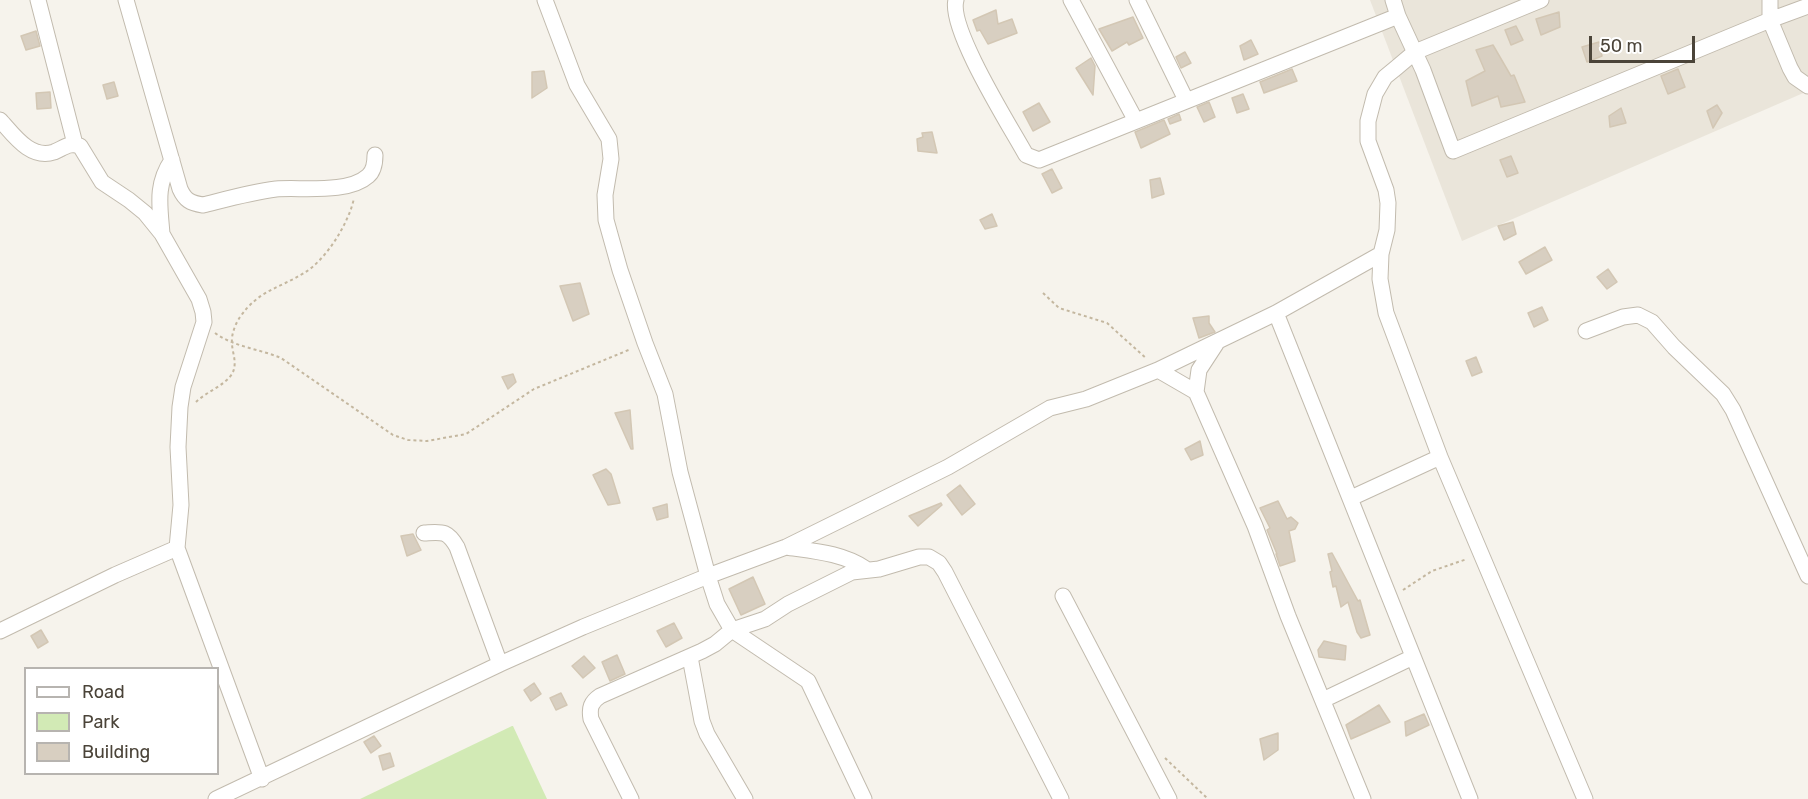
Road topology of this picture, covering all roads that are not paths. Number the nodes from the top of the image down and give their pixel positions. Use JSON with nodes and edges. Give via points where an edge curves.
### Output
{"nodes":[{"id":1,"x":38,"y":0,"type":"edge"},
{"id":2,"x":126,"y":0,"type":"edge"},
{"id":3,"x":545,"y":0,"type":"edge"},
{"id":4,"x":956,"y":0,"type":"edge"},
{"id":5,"x":1071,"y":0,"type":"edge"},
{"id":6,"x":1137,"y":0,"type":"edge"},
{"id":7,"x":1393,"y":0,"type":"edge"},
{"id":8,"x":1541,"y":0,"type":"edge"},
{"id":9,"x":1770,"y":0,"type":"edge"},
{"id":10,"x":1808,"y":6,"type":"edge"},
{"id":11,"x":1790,"y":12,"type":"junction"},
{"id":12,"x":1398,"y":16,"type":"junction"},
{"id":13,"x":1770,"y":20,"type":"junction"},
{"id":14,"x":1415,"y":52,"type":"junction"},
{"id":15,"x":1808,"y":86,"type":"edge"},
{"id":16,"x":1186,"y":100,"type":"junction"},
{"id":17,"x":0,"y":120,"type":"edge"},
{"id":18,"x":1136,"y":122,"type":"junction"},
{"id":19,"x":75,"y":144,"type":"junction"},
{"id":20,"x":375,"y":155,"type":"dead end"},
{"id":21,"x":172,"y":160,"type":"junction"},
{"id":22,"x":162,"y":234,"type":"junction"},
{"id":23,"x":1382,"y":254,"type":"junction"},
{"id":24,"x":1276,"y":313,"type":"junction"},
{"id":25,"x":1586,"y":331,"type":"dead end"},
{"id":26,"x":1219,"y":341,"type":"junction"},
{"id":27,"x":1158,"y":370,"type":"junction"},
{"id":28,"x":1196,"y":392,"type":"junction"},
{"id":29,"x":1440,"y":457,"type":"junction"},
{"id":30,"x":1351,"y":498,"type":"junction"},
{"id":31,"x":424,"y":533,"type":"dead end"},
{"id":32,"x":786,"y":546,"type":"junction"},
{"id":33,"x":177,"y":548,"type":"junction"},
{"id":34,"x":866,"y":569,"type":"junction"},
{"id":35,"x":708,"y":576,"type":"junction"},
{"id":36,"x":1808,"y":576,"type":"edge"},
{"id":37,"x":1063,"y":596,"type":"dead end"},
{"id":38,"x":732,"y":630,"type":"junction"},
{"id":39,"x":0,"y":631,"type":"edge"},
{"id":40,"x":690,"y":657,"type":"junction"},
{"id":41,"x":1413,"y":657,"type":"junction"},
{"id":42,"x":500,"y":664,"type":"junction"},
{"id":43,"x":1323,"y":700,"type":"junction"},
{"id":44,"x":262,"y":779,"type":"junction"},
{"id":45,"x":216,"y":799,"type":"edge"},
{"id":46,"x":631,"y":799,"type":"edge"},
{"id":47,"x":744,"y":799,"type":"edge"},
{"id":48,"x":864,"y":799,"type":"edge"},
{"id":49,"x":1061,"y":799,"type":"edge"},
{"id":50,"x":1169,"y":799,"type":"edge"},
{"id":51,"x":1363,"y":799,"type":"edge"},
{"id":52,"x":1470,"y":799,"type":"edge"},
{"id":53,"x":1585,"y":799,"type":"edge"}],
"edges":[{"from":1,"to":19,"type":"street"},
{"from":2,"to":21,"type":"street"},
{"from":3,"to":35,"type":"street","via":[[577,85],[609,139],[606,220],[665,394],[680,472]]},
{"from":4,"to":18,"type":"street","via":[[954,12],[963,38],[1031,159],[1046,159]]},
{"from":5,"to":18,"type":"street"},
{"from":6,"to":16,"type":"street"},
{"from":7,"to":12,"type":"street"},
{"from":8,"to":14,"type":"street"},
{"from":9,"to":11,"type":"street"},
{"from":9,"to":13,"type":"street"},
{"from":10,"to":11,"type":"street"},
{"from":11,"to":13,"type":"street"},
{"from":12,"to":14,"type":"street"},
{"from":12,"to":16,"type":"street"},
{"from":13,"to":14,"type":"street","via":[[1452,151]]},
{"from":13,"to":15,"type":"street","via":[[1792,73]]},
{"from":14,"to":23,"type":"street","via":[[1385,77],[1375,94],[1368,121],[1370,151],[1388,203]]},
{"from":16,"to":18,"type":"street"},
{"from":17,"to":19,"type":"street","via":[[21,144],[32,150],[47,153]]},
{"from":19,"to":22,"type":"street","via":[[83,150],[102,182],[145,213]]},
{"from":20,"to":21,"type":"street","via":[[373,169],[356,183],[276,189],[203,205],[184,198]]},
{"from":21,"to":22,"type":"street","via":[[160,184]]},
{"from":22,"to":33,"type":"street","via":[[199,299],[204,322],[183,387],[178,422],[181,505]]},
{"from":23,"to":24,"type":"street"},
{"from":23,"to":29,"type":"street","via":[[1380,279],[1386,313]]},
{"from":24,"to":26,"type":"street"},
{"from":24,"to":30,"type":"street"},
{"from":25,"to":36,"type":"street","via":[[1638,315],[1652,322],[1723,394]]},
{"from":26,"to":27,"type":"street"},
{"from":26,"to":28,"type":"street","via":[[1199,370]]},
{"from":27,"to":28,"type":"street"},
{"from":27,"to":32,"type":"street","via":[[1036,414],[948,467]]},
{"from":28,"to":43,"type":"street","via":[[1255,526]]},
{"from":29,"to":30,"type":"street"},
{"from":29,"to":53,"type":"street"},
{"from":30,"to":41,"type":"street"},
{"from":31,"to":42,"type":"street","via":[[446,533],[452,538]]},
{"from":32,"to":34,"type":"street","via":[[831,554]]},
{"from":32,"to":35,"type":"street"},
{"from":33,"to":39,"type":"street"},
{"from":33,"to":44,"type":"street"},
{"from":34,"to":38,"type":"street","via":[[836,578],[765,619]]},
{"from":34,"to":49,"type":"street","via":[[919,557],[939,563]]},
{"from":35,"to":38,"type":"street","via":[[717,604]]},
{"from":35,"to":42,"type":"street"},
{"from":37,"to":50,"type":"street"},
{"from":38,"to":40,"type":"street"},
{"from":38,"to":48,"type":"street","via":[[808,681]]},
{"from":40,"to":46,"type":"street","via":[[600,696],[591,705],[591,718]]},
{"from":40,"to":47,"type":"street","via":[[702,721]]},
{"from":41,"to":43,"type":"street"},
{"from":41,"to":52,"type":"street"},
{"from":42,"to":44,"type":"street"},
{"from":43,"to":51,"type":"street"},
{"from":44,"to":45,"type":"street"}]}
